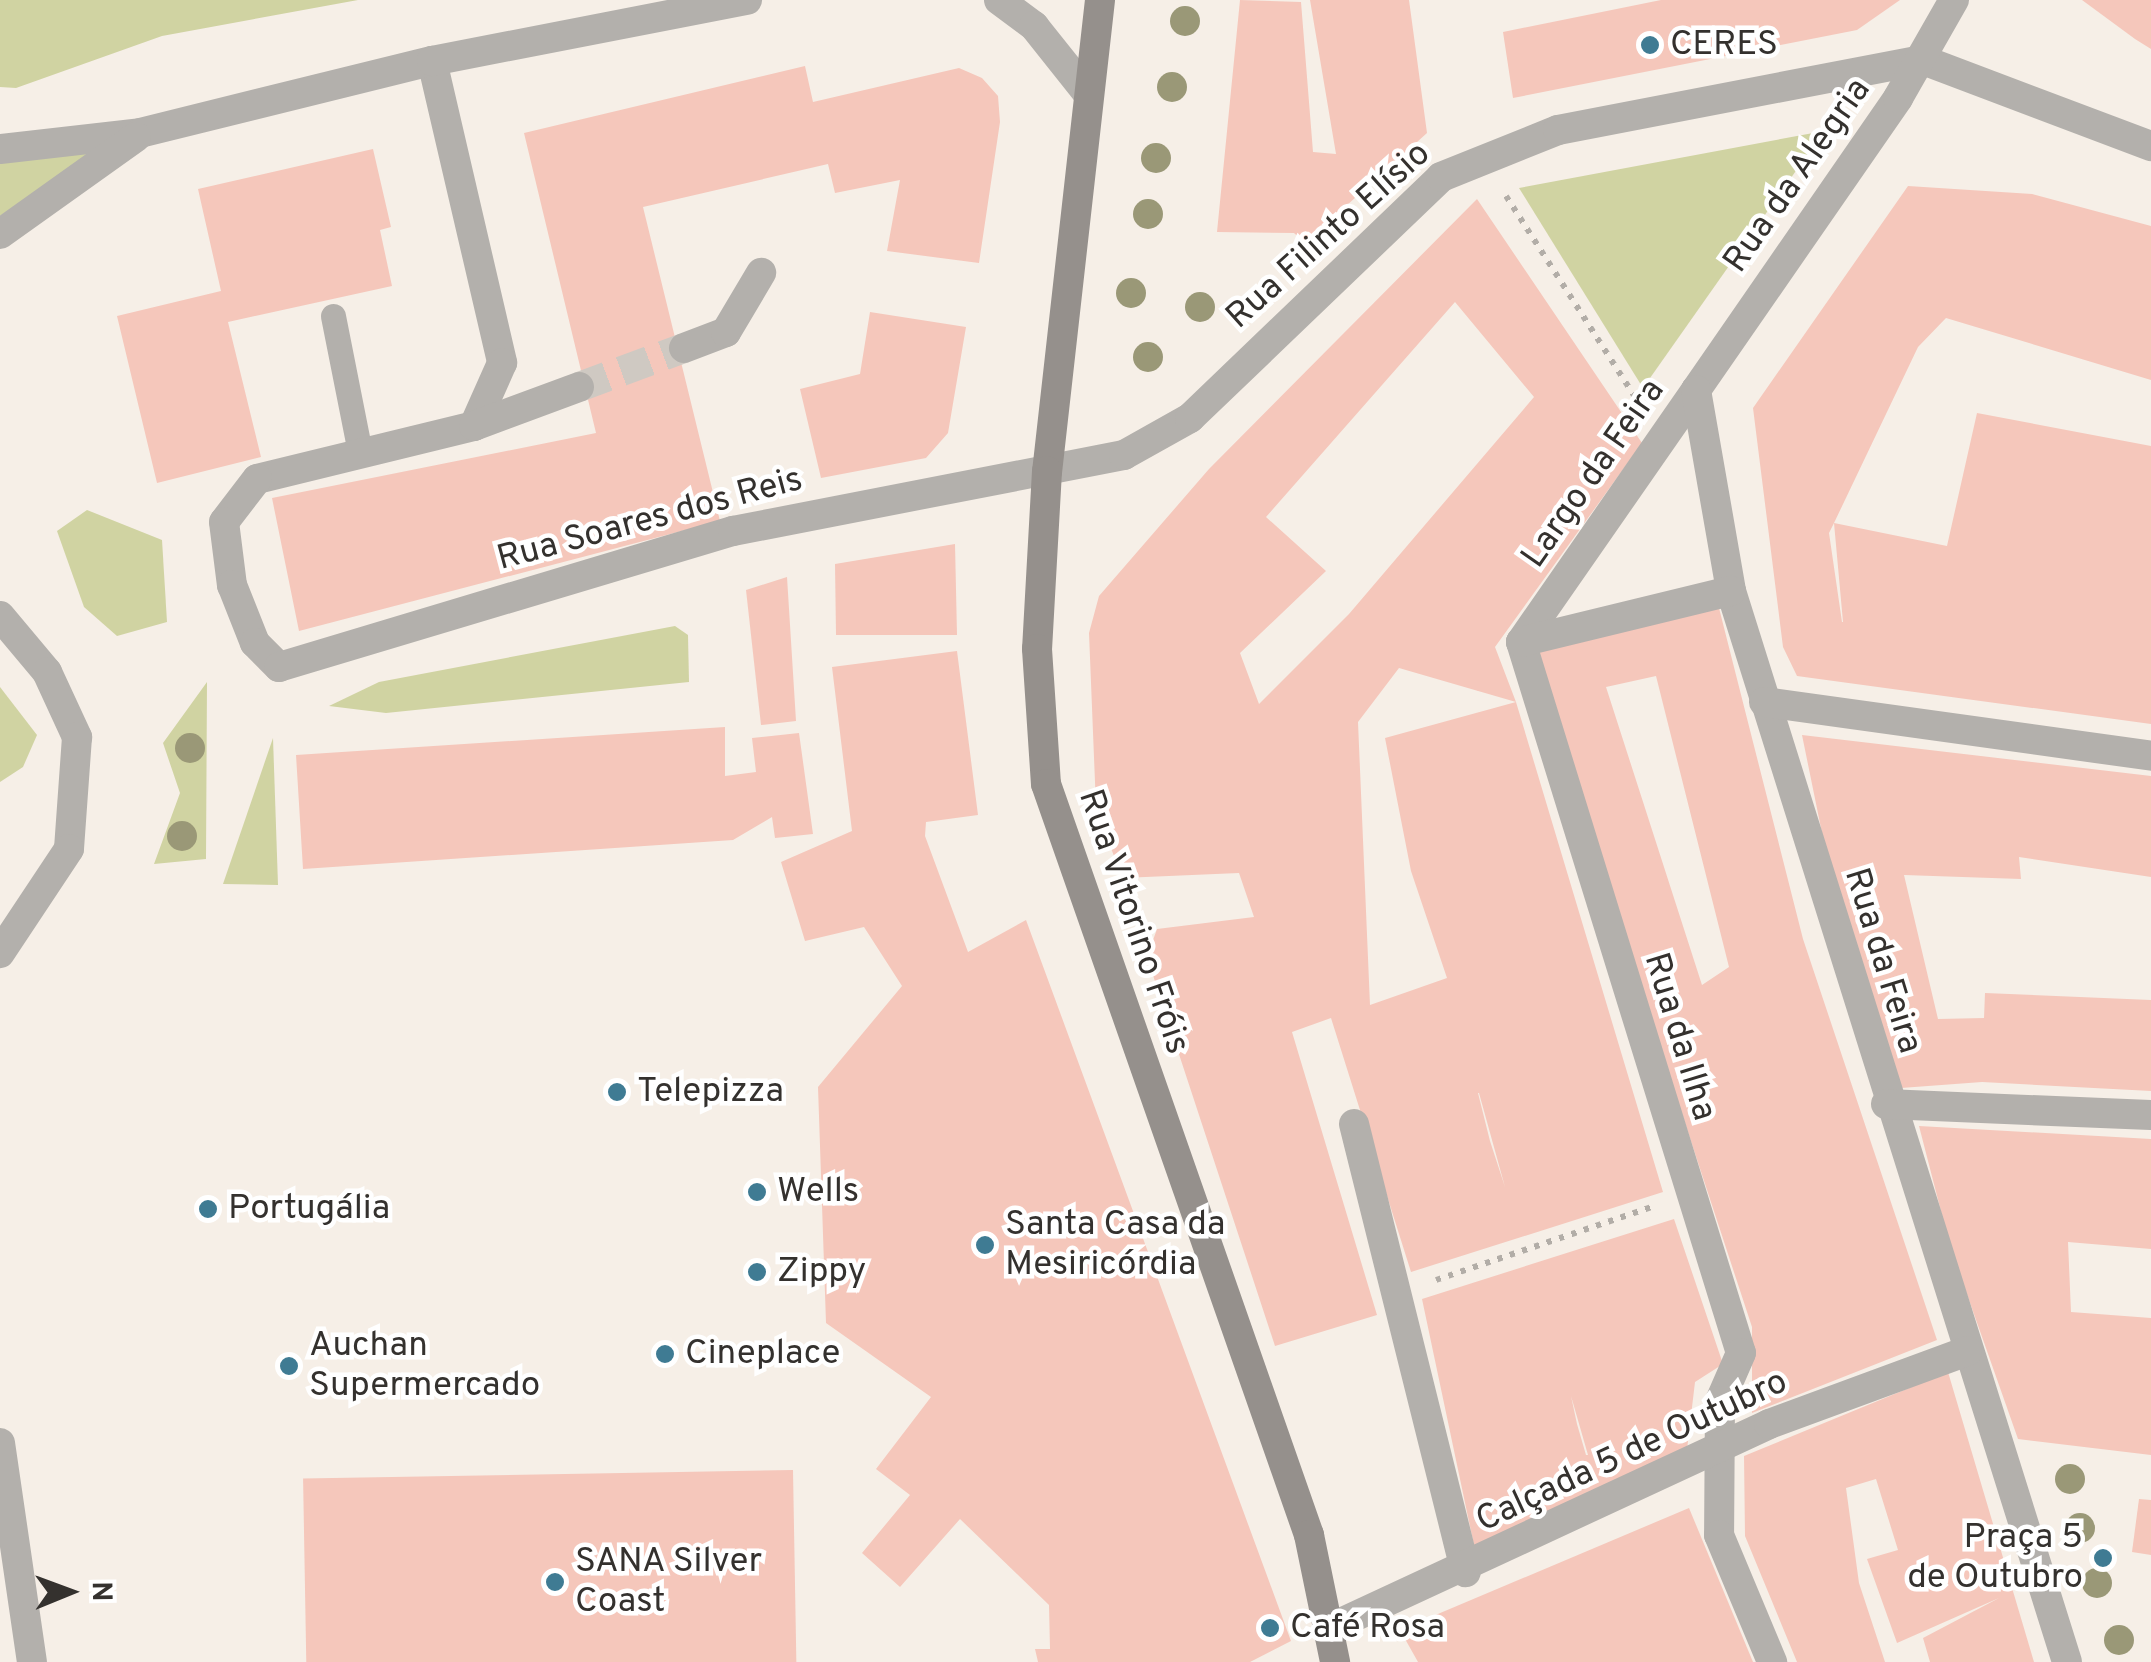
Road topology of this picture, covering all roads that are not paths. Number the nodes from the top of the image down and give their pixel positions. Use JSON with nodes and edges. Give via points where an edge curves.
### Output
{"nodes":[{"id":1,"x":747,"y":0,"type":"edge"},
{"id":2,"x":1000,"y":0,"type":"edge"},
{"id":3,"x":1100,"y":0,"type":"edge"},
{"id":4,"x":1954,"y":0,"type":"edge"},
{"id":5,"x":1923,"y":60,"type":"junction"},
{"id":6,"x":432,"y":61,"type":"junction"},
{"id":7,"x":1089,"y":95,"type":"junction"},
{"id":8,"x":140,"y":133,"type":"junction"},
{"id":9,"x":2151,"y":146,"type":"edge"},
{"id":10,"x":0,"y":149,"type":"edge"},
{"id":11,"x":0,"y":234,"type":"edge"},
{"id":12,"x":762,"y":273,"type":"dead end"},
{"id":13,"x":333,"y":316,"type":"dead end"},
{"id":14,"x":684,"y":348,"type":"tunnel mouth"},
{"id":15,"x":579,"y":387,"type":"tunnel mouth"},
{"id":16,"x":1696,"y":390,"type":"junction"},
{"id":17,"x":474,"y":426,"type":"junction"},
{"id":18,"x":360,"y":452,"type":"junction"},
{"id":19,"x":1046,"y":471,"type":"junction"},
{"id":20,"x":1730,"y":591,"type":"junction"},
{"id":21,"x":0,"y":616,"type":"edge"},
{"id":22,"x":1521,"y":642,"type":"junction"},
{"id":23,"x":1764,"y":702,"type":"junction"},
{"id":24,"x":2151,"y":756,"type":"edge"},
{"id":25,"x":0,"y":953,"type":"edge"},
{"id":26,"x":1886,"y":1104,"type":"junction"},
{"id":27,"x":2151,"y":1115,"type":"edge"},
{"id":28,"x":1354,"y":1124,"type":"dead end"},
{"id":29,"x":1968,"y":1352,"type":"junction"},
{"id":30,"x":0,"y":1443,"type":"edge"},
{"id":31,"x":1721,"y":1451,"type":"junction"},
{"id":32,"x":1466,"y":1572,"type":"junction"},
{"id":33,"x":1332,"y":1628,"type":"junction"},
{"id":34,"x":32,"y":1662,"type":"edge"},
{"id":35,"x":1334,"y":1662,"type":"edge"},
{"id":36,"x":1772,"y":1662,"type":"edge"},
{"id":37,"x":2067,"y":1662,"type":"edge"}],
"edges":[{"from":1,"to":6,"type":"street"},
{"from":2,"to":7,"type":"street","via":[[1034,26]]},
{"from":3,"to":7,"type":"main road","name":"Rua Vitorino Fróis"},
{"from":4,"to":5,"type":"street","name":"Rua da Alegria"},
{"from":5,"to":9,"type":"street"},
{"from":5,"to":16,"type":"street","name":"Rua da Alegria"},
{"from":5,"to":19,"type":"street","name":"Rua Filinto Elísio","via":[[1673,103],[1478,157],[1368,242],[1190,418],[1124,456]]},
{"from":6,"to":8,"type":"street"},
{"from":6,"to":17,"type":"street","via":[[502,362]]},
{"from":7,"to":19,"type":"main road","name":"Rua Vitorino Fróis"},
{"from":8,"to":10,"type":"street"},
{"from":8,"to":11,"type":"street"},
{"from":12,"to":14,"type":"street","via":[[726,332]]},
{"from":13,"to":18,"type":"lane"},
{"from":15,"to":17,"type":"street"},
{"from":16,"to":20,"type":"street","name":"Largo da Feira"},
{"from":16,"to":22,"type":"street","name":"Largo da Feira"},
{"from":17,"to":18,"type":"street"},
{"from":18,"to":19,"type":"street","name":"Rua Soares dos Reis","via":[[257,480],[224,522],[232,585],[255,643],[279,668],[732,530]]},
{"from":19,"to":33,"type":"main road","name":"Rua Vitorino Fróis","via":[[1037,649],[1046,784],[1309,1535]]},
{"from":20,"to":22,"type":"street"},
{"from":20,"to":23,"type":"street","name":"Rua da Feira"},
{"from":21,"to":25,"type":"street","via":[[47,672],[77,736],[69,849]]},
{"from":22,"to":31,"type":"street","name":"Rua da Ilha","via":[[1686,1194],[1741,1353],[1720,1401]]},
{"from":23,"to":24,"type":"street"},
{"from":23,"to":26,"type":"street","name":"Rua da Feira"},
{"from":26,"to":27,"type":"street"},
{"from":26,"to":29,"type":"street","name":"Rua da Feira"},
{"from":28,"to":32,"type":"street","via":[[1402,1290]]},
{"from":29,"to":31,"type":"street","name":"Calçada 5 de Outubro","via":[[1769,1424]]},
{"from":29,"to":37,"type":"street"},
{"from":30,"to":34,"type":"street"},
{"from":31,"to":32,"type":"street","name":"Calçada 5 de Outubro"},
{"from":31,"to":36,"type":"street","name":"Rua da Ilha","via":[[1719,1535]]},
{"from":32,"to":33,"type":"street","name":"Calçada 5 de Outubro"},
{"from":33,"to":35,"type":"main road","name":"Rua Vitorino Fróis"}]}
